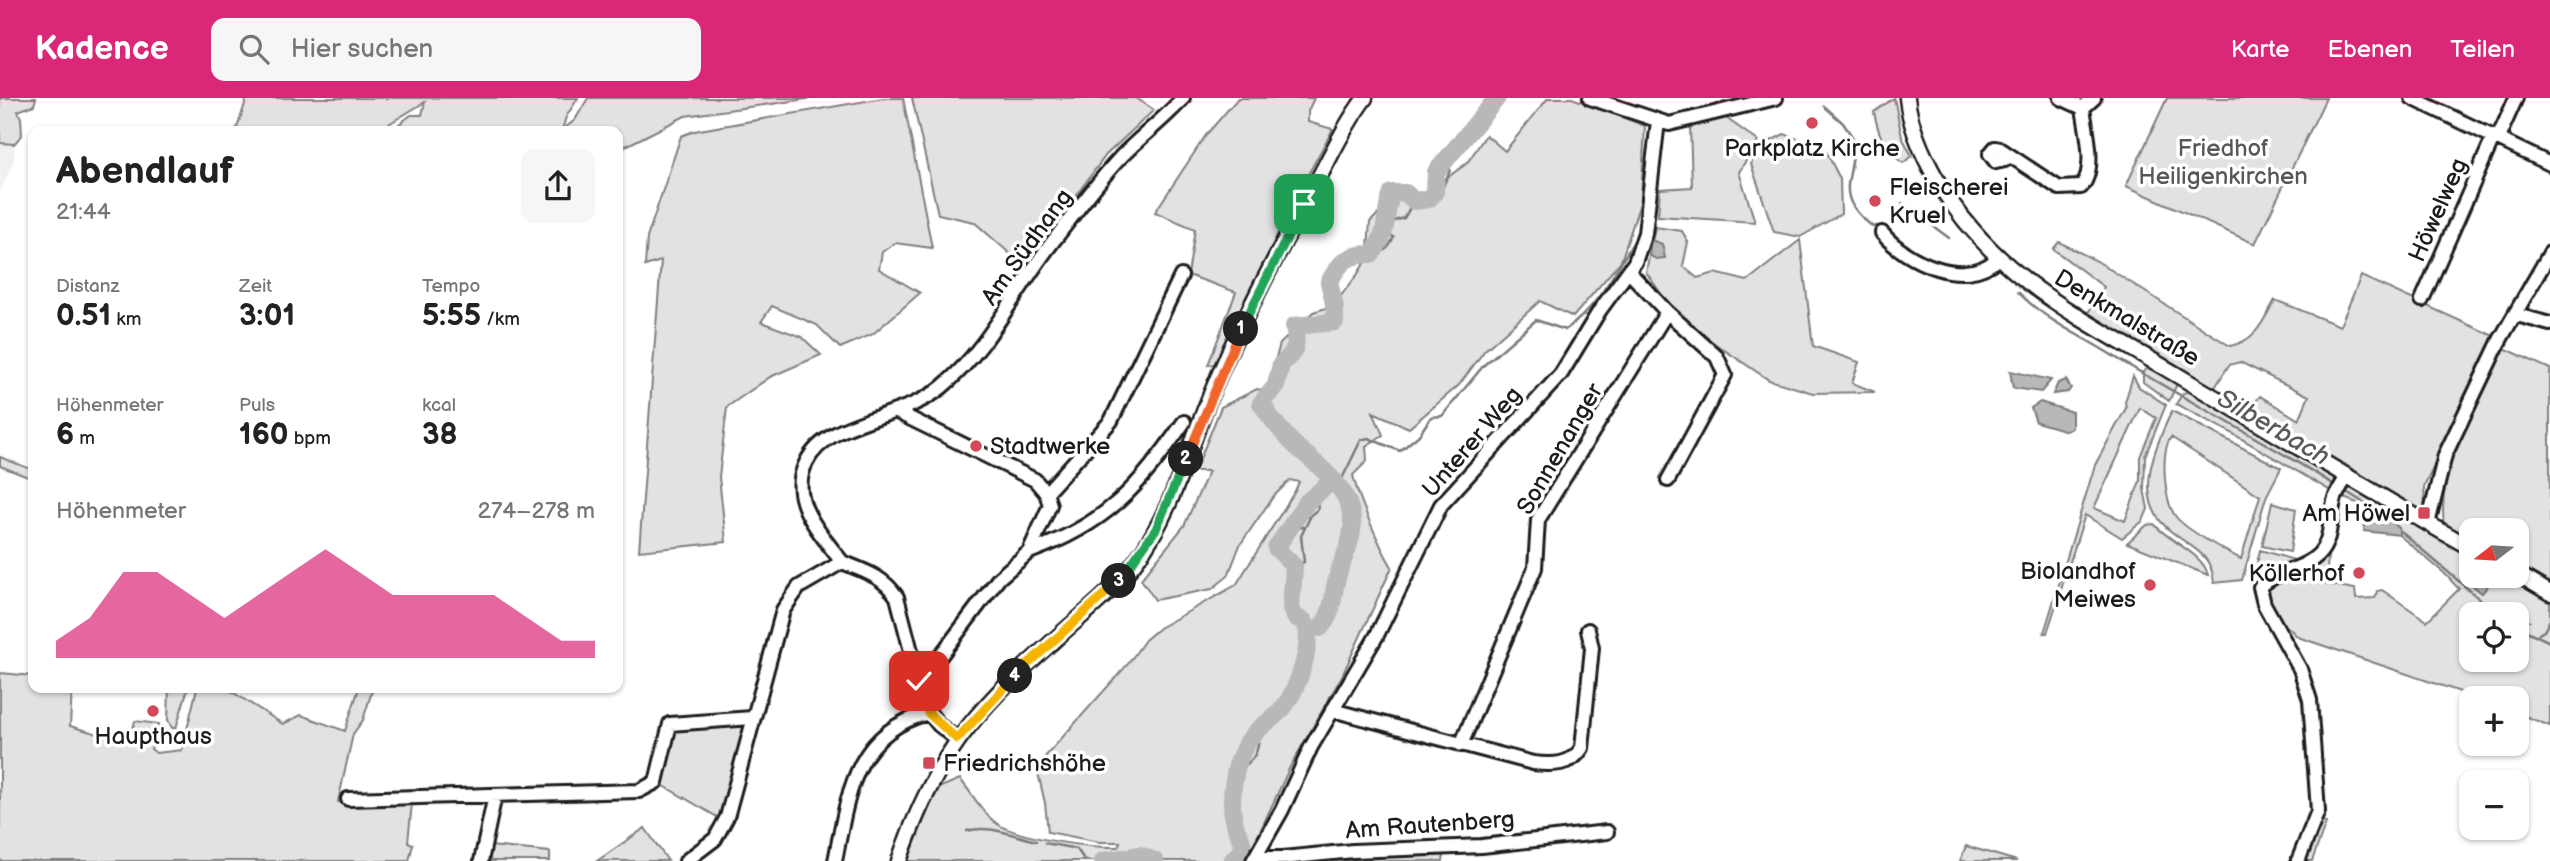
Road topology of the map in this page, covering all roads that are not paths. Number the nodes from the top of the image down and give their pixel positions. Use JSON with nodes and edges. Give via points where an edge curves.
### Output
{"nodes":[{"id":1,"x":1183,"y":98,"type":"edge"},
{"id":2,"x":1366,"y":98,"type":"edge"},
{"id":3,"x":1590,"y":98,"type":"edge"},
{"id":4,"x":1776,"y":98,"type":"edge"},
{"id":5,"x":1907,"y":98,"type":"edge"},
{"id":6,"x":2061,"y":98,"type":"edge"},
{"id":7,"x":2094,"y":98,"type":"edge"},
{"id":8,"x":2412,"y":98,"type":"edge"},
{"id":9,"x":2516,"y":98,"type":"edge"},
{"id":10,"x":2083,"y":108,"type":"junction"},
{"id":11,"x":1658,"y":121,"type":"junction"},
{"id":12,"x":2496,"y":137,"type":"junction"},
{"id":13,"x":2008,"y":155,"type":"dead end"},
{"id":14,"x":2550,"y":164,"type":"edge"},
{"id":15,"x":1882,"y":233,"type":"dead end"},
{"id":16,"x":2550,"y":253,"type":"edge"},
{"id":17,"x":1997,"y":259,"type":"junction"},
{"id":18,"x":1629,"y":272,"type":"junction"},
{"id":19,"x":1181,"y":276,"type":"dead end"},
{"id":20,"x":2422,"y":300,"type":"dead end"},
{"id":21,"x":1667,"y":312,"type":"junction"},
{"id":22,"x":2517,"y":315,"type":"junction"},
{"id":23,"x":2550,"y":324,"type":"edge"},
{"id":24,"x":899,"y":413,"type":"junction"},
{"id":25,"x":1184,"y":422,"type":"dead end"},
{"id":26,"x":1668,"y":480,"type":"dead end"},
{"id":27,"x":2342,"y":485,"type":"junction"},
{"id":28,"x":1046,"y":494,"type":"junction"},
{"id":29,"x":2428,"y":524,"type":"junction"},
{"id":30,"x":2459,"y":541,"type":"edge"},
{"id":31,"x":1030,"y":552,"type":"junction"},
{"id":32,"x":842,"y":562,"type":"junction"},
{"id":33,"x":2529,"y":581,"type":"edge"},
{"id":34,"x":2550,"y":593,"type":"edge"},
{"id":35,"x":1588,"y":630,"type":"dead end"},
{"id":36,"x":917,"y":676,"type":"junction"},
{"id":37,"x":1332,"y":710,"type":"junction"},
{"id":38,"x":928,"y":713,"type":"junction"},
{"id":39,"x":752,"y":718,"type":"junction"},
{"id":40,"x":957,"y":739,"type":"junction"},
{"id":41,"x":1461,"y":745,"type":"junction"},
{"id":42,"x":495,"y":795,"type":"junction"},
{"id":43,"x":348,"y":799,"type":"dead end"},
{"id":44,"x":1607,"y":832,"type":"dead end"},
{"id":45,"x":1255,"y":858,"type":"edge"},
{"id":46,"x":481,"y":861,"type":"edge"},
{"id":47,"x":686,"y":861,"type":"edge"},
{"id":48,"x":835,"y":861,"type":"edge"},
{"id":49,"x":899,"y":861,"type":"edge"},
{"id":50,"x":2298,"y":861,"type":"edge"}],
"edges":[{"from":1,"to":24,"type":"street","name":"Am Südhang","via":[[1118,160],[1048,248],[964,368],[931,396]]},
{"from":2,"to":40,"type":"main road","via":[[1304,204],[1222,367],[1160,521],[1143,551],[1116,584],[1013,677]]},
{"from":3,"to":11,"type":"street"},
{"from":4,"to":11,"type":"street","via":[[1683,123]]},
{"from":5,"to":17,"type":"main road","name":"Denkmalstraße","via":[[1926,162],[1956,211]]},
{"from":6,"to":10,"type":"street"},
{"from":7,"to":10,"type":"street"},
{"from":8,"to":12,"type":"street"},
{"from":9,"to":12,"type":"street","name":"Höwelweg"},
{"from":10,"to":13,"type":"street","via":[[2089,166],[2081,187],[2066,190]]},
{"from":11,"to":18,"type":"street","name":"Unterer Weg","via":[[1645,233]]},
{"from":12,"to":14,"type":"street"},
{"from":12,"to":20,"type":"street","name":"Höwelweg"},
{"from":15,"to":17,"type":"street","via":[[1911,257],[1936,268],[1969,271]]},
{"from":16,"to":22,"type":"street"},
{"from":17,"to":27,"type":"main road","name":"Denkmalstraße","via":[[2030,286]]},
{"from":18,"to":21,"type":"street"},
{"from":18,"to":37,"type":"street","name":"Unterer Weg","via":[[1561,374],[1441,505],[1376,637]]},
{"from":19,"to":28,"type":"street","via":[[1111,421]]},
{"from":21,"to":26,"type":"street","via":[[1717,357],[1726,375]]},
{"from":21,"to":41,"type":"street","name":"Sonnenanger","via":[[1538,520],[1535,568]]},
{"from":22,"to":23,"type":"street"},
{"from":22,"to":29,"type":"street","via":[[2500,340],[2445,455]]},
{"from":24,"to":28,"type":"street","via":[[1035,480]]},
{"from":24,"to":32,"type":"street","name":"Am Südhang","via":[[835,432],[814,449],[804,465],[805,509]]},
{"from":25,"to":31,"type":"street","via":[[1147,475],[1115,506],[1068,538]]},
{"from":27,"to":29,"type":"main road","name":"Denkmalstraße"},
{"from":27,"to":50,"type":"street","via":[[2320,554],[2260,587],[2310,700],[2318,811]]},
{"from":28,"to":31,"type":"street","via":[[1046,516]]},
{"from":29,"to":30,"type":"main road","name":"Denkmalstraße"},
{"from":31,"to":36,"type":"street","via":[[999,578],[928,671]]},
{"from":32,"to":36,"type":"street","via":[[891,587]]},
{"from":32,"to":39,"type":"street","via":[[799,587],[783,610]]},
{"from":33,"to":34,"type":"main road"},
{"from":35,"to":41,"type":"street","via":[[1592,648],[1583,748],[1573,760],[1533,763]]},
{"from":36,"to":38,"type":"street"},
{"from":37,"to":41,"type":"street"},
{"from":37,"to":45,"type":"street","name":"Unterer Weg"},
{"from":38,"to":40,"type":"street"},
{"from":38,"to":48,"type":"street","via":[[898,725],[859,764]]},
{"from":39,"to":42,"type":"street","via":[[670,724],[656,782],[639,792]]},
{"from":39,"to":47,"type":"street","via":[[727,817],[715,839]]},
{"from":40,"to":49,"type":"main road","via":[[920,803]]},
{"from":42,"to":43,"type":"street"},
{"from":42,"to":46,"type":"street"},
{"from":44,"to":45,"type":"street","name":"Am Rautenberg","via":[[1482,846]]}]}
